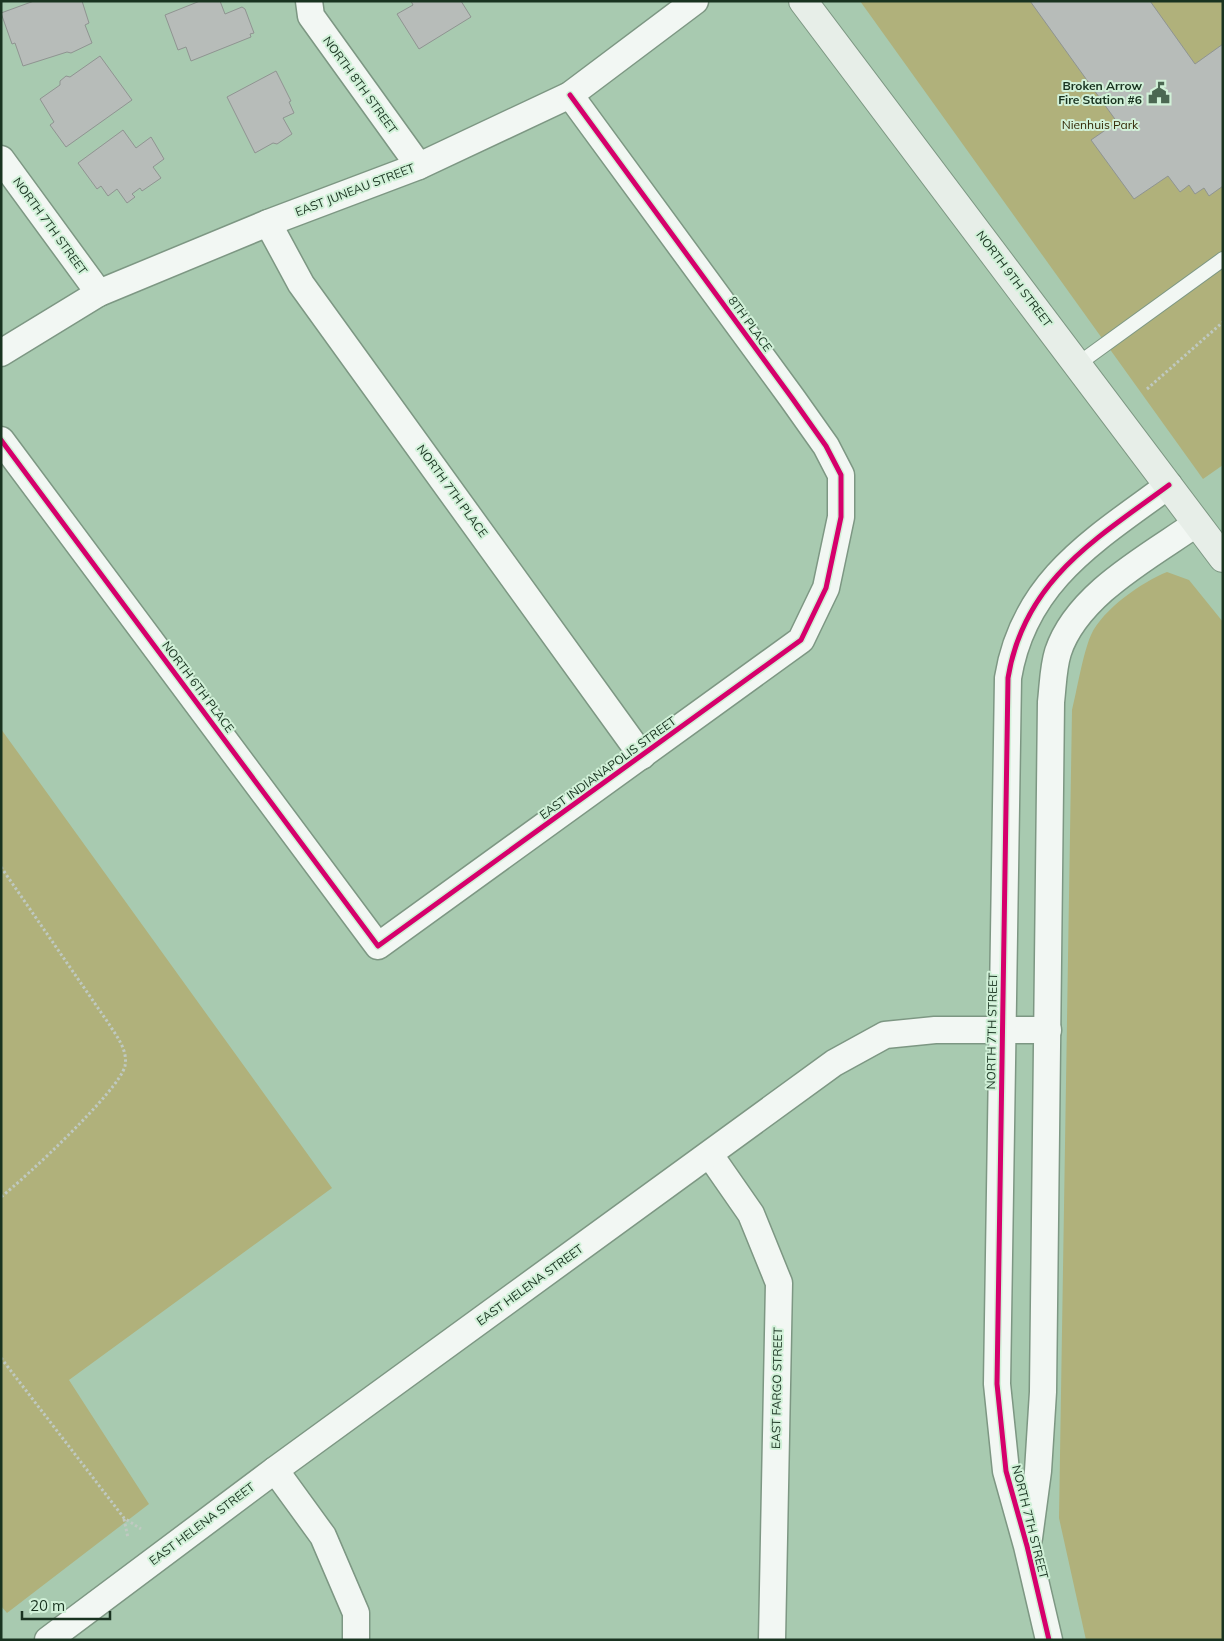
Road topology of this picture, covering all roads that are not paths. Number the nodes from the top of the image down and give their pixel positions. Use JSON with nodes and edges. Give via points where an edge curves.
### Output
{"nodes":[{"id":1,"x":308,"y":1,"type":"edge"},
{"id":2,"x":695,"y":1,"type":"edge"},
{"id":3,"x":803,"y":1,"type":"edge"},
{"id":4,"x":570,"y":95,"type":"junction"},
{"id":5,"x":1,"y":159,"type":"edge"},
{"id":6,"x":419,"y":166,"type":"junction"},
{"id":7,"x":268,"y":223,"type":"junction"},
{"id":8,"x":1223,"y":259,"type":"edge"},
{"id":9,"x":99,"y":292,"type":"junction"},
{"id":10,"x":1,"y":353,"type":"edge"},
{"id":11,"x":1078,"y":364,"type":"junction"},
{"id":12,"x":1,"y":440,"type":"edge"},
{"id":13,"x":1169,"y":485,"type":"junction"},
{"id":14,"x":1197,"y":523,"type":"junction"},
{"id":15,"x":1223,"y":558,"type":"edge"},
{"id":16,"x":826,"y":588,"type":"joint"},
{"id":17,"x":642,"y":756,"type":"junction"},
{"id":18,"x":378,"y":946,"type":"joint"},
{"id":19,"x":1002,"y":1030,"type":"junction"},
{"id":20,"x":1048,"y":1030,"type":"junction"},
{"id":21,"x":710,"y":1155,"type":"junction"},
{"id":22,"x":275,"y":1470,"type":"junction"},
{"id":23,"x":1028,"y":1546,"type":"junction"},
{"id":24,"x":48,"y":1640,"type":"edge"},
{"id":25,"x":356,"y":1640,"type":"edge"},
{"id":26,"x":772,"y":1640,"type":"edge"},
{"id":27,"x":1049,"y":1640,"type":"edge"}],
"edges":[{"from":1,"to":6,"type":"street","name":"NORTH 8TH STREET","via":[[311,16]]},
{"from":2,"to":4,"type":"street","name":"EAST JUNEAU STREET"},
{"from":3,"to":11,"type":"main road","name":"NORTH 9TH STREET"},
{"from":4,"to":6,"type":"street","name":"EAST JUNEAU STREET"},
{"from":4,"to":16,"type":"street","name":"8TH PLACE","via":[[792,398],[826,446],[841,474],[841,517]]},
{"from":5,"to":9,"type":"street","name":"NORTH 7TH STREET"},
{"from":6,"to":7,"type":"street","name":"EAST JUNEAU STREET"},
{"from":7,"to":9,"type":"street","name":"EAST JUNEAU STREET"},
{"from":7,"to":17,"type":"street","name":"NORTH 7TH PLACE","via":[[301,284]]},
{"from":8,"to":11,"type":"lane"},
{"from":9,"to":10,"type":"street","name":"EAST JUNEAU STREET"},
{"from":11,"to":13,"type":"main road","name":"NORTH 9TH STREET"},
{"from":12,"to":18,"type":"street","name":"NORTH 6TH PLACE"},
{"from":13,"to":14,"type":"main road","name":"NORTH 9TH STREET"},
{"from":13,"to":19,"type":"street","name":"NORTH 7TH STREET","via":[[1084,548],[1050,581],[1031,609],[1012,653],[1006,704]]},
{"from":14,"to":15,"type":"main road","name":"NORTH 9TH STREET"},
{"from":14,"to":20,"type":"street","name":"NORTH 7TH STREET","via":[[1095,598],[1080,613],[1058,652],[1051,702]]},
{"from":16,"to":17,"type":"street","name":"EAST INDIANAPOLIS STREET","via":[[801,640]]},
{"from":17,"to":18,"type":"street","name":"EAST INDIANAPOLIS STREET"},
{"from":19,"to":20,"type":"street","name":"EAST HELENA STREET"},
{"from":19,"to":21,"type":"street","name":"EAST HELENA STREET","via":[[935,1030],[885,1035],[834,1063]]},
{"from":19,"to":23,"type":"street","name":"NORTH 7TH STREET","via":[[997,1384],[1006,1471]]},
{"from":20,"to":23,"type":"street","name":"NORTH 7TH STREET","via":[[1043,1392],[1038,1471]]},
{"from":21,"to":22,"type":"street","name":"EAST HELENA STREET"},
{"from":21,"to":26,"type":"street","name":"EAST FARGO STREET","via":[[751,1214],[779,1283]]},
{"from":22,"to":24,"type":"street","name":"EAST HELENA STREET"},
{"from":22,"to":25,"type":"street","via":[[323,1536],[356,1613]]},
{"from":23,"to":27,"type":"street","name":"NORTH 7TH STREET"}]}
